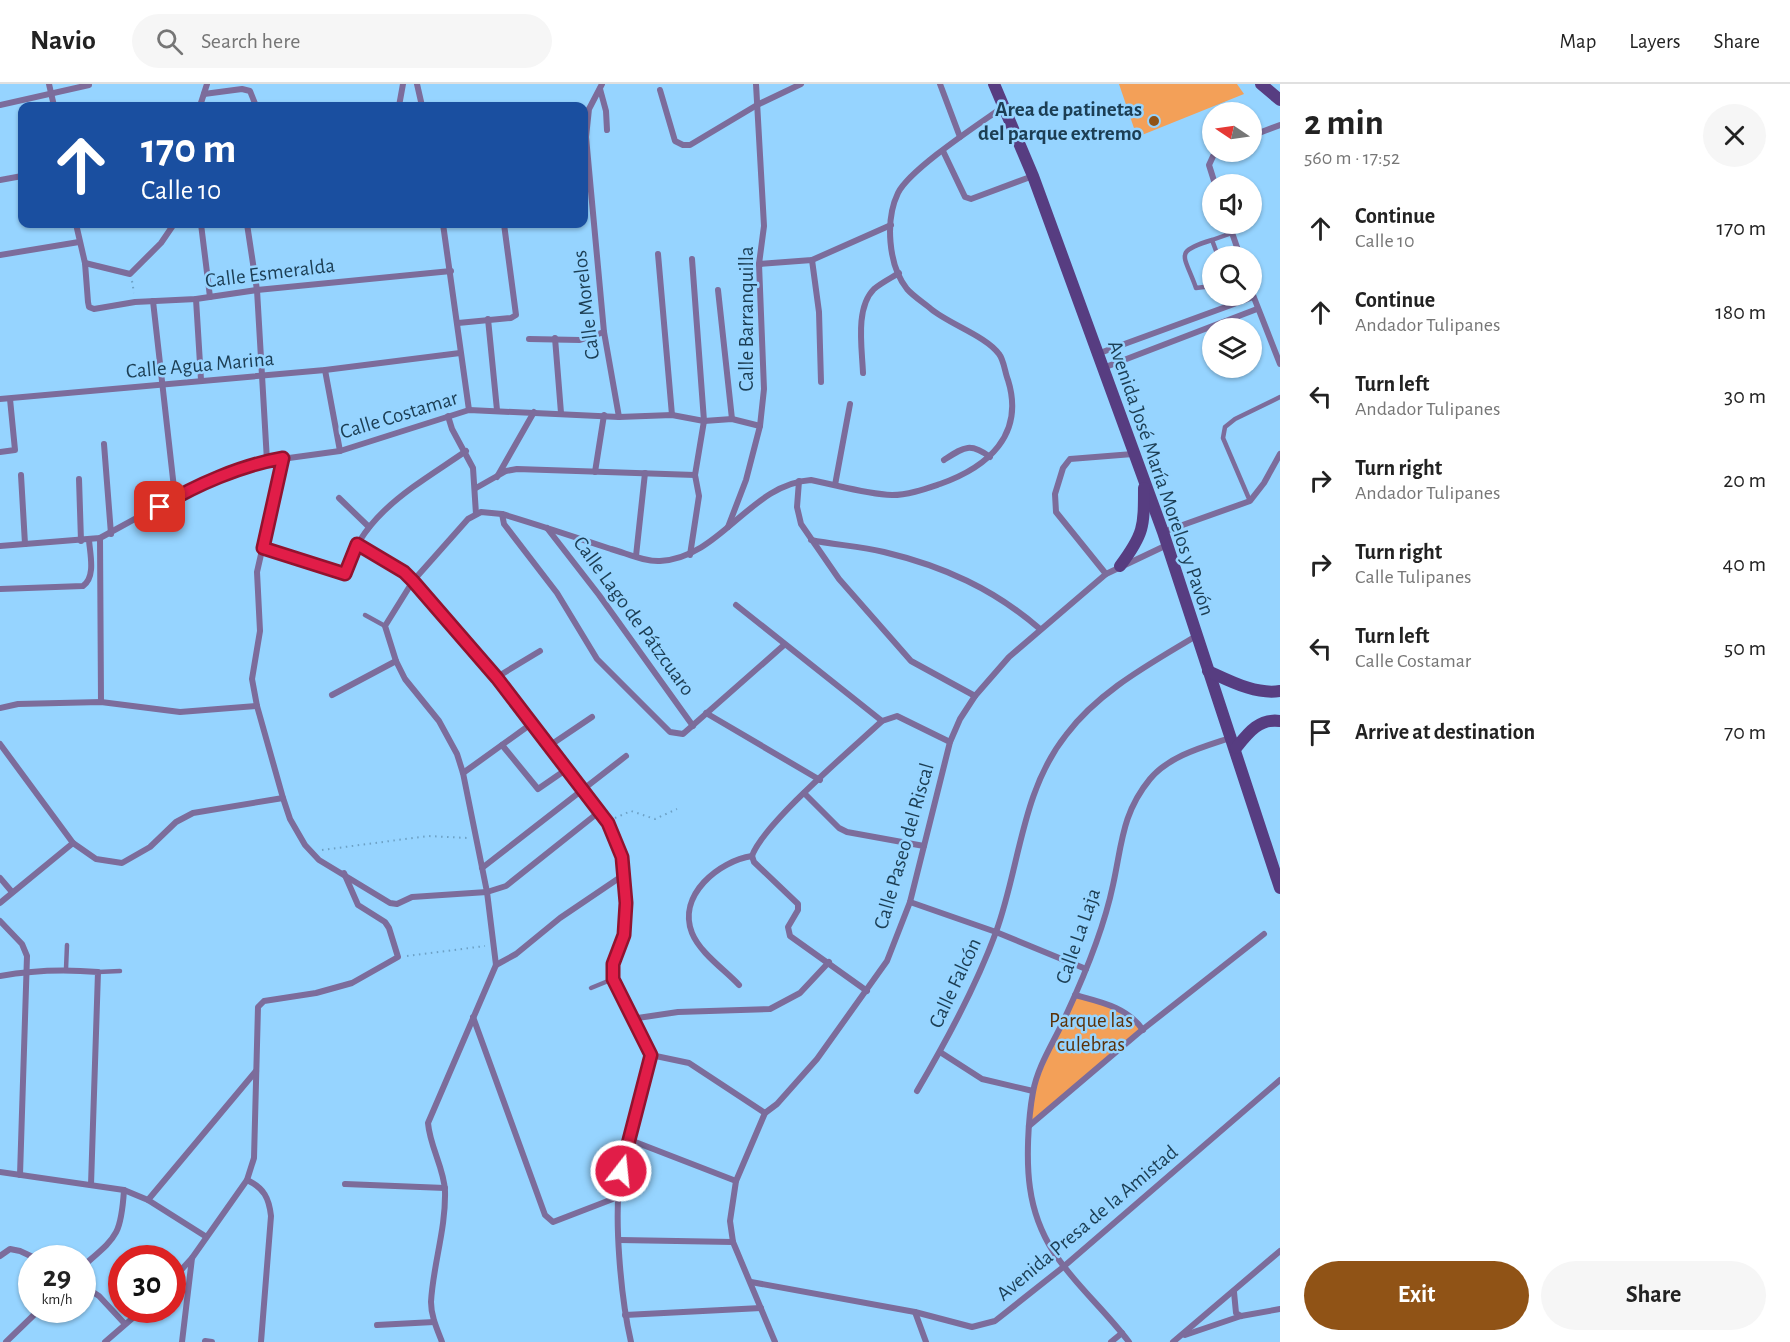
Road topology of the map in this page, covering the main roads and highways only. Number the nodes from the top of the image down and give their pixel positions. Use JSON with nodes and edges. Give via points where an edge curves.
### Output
{"nodes":[{"id":1,"x":994,"y":84,"type":"edge"},
{"id":2,"x":1262,"y":84,"type":"edge"},
{"id":3,"x":1280,"y":100,"type":"edge"},
{"id":4,"x":1144,"y":481,"type":"junction"},
{"id":5,"x":1120,"y":566,"type":"road end"},
{"id":6,"x":1208,"y":671,"type":"junction"},
{"id":7,"x":1280,"y":691,"type":"edge"},
{"id":8,"x":1280,"y":721,"type":"edge"},
{"id":9,"x":1233,"y":743,"type":"junction"},
{"id":10,"x":1280,"y":888,"type":"edge"}],
"edges":[{"from":1,"to":4,"type":"main road","name":"Avenida José María Morelos y Pavón","via":[[1034,176]]},
{"from":2,"to":3,"type":"main road"},
{"from":4,"to":5,"type":"main road","via":[[1144,524]]},
{"from":4,"to":6,"type":"main road","name":"Avenida José María Morelos y Pavón"},
{"from":6,"to":7,"type":"main road","via":[[1237,684]]},
{"from":6,"to":9,"type":"main road","name":"Avenida José María Morelos y Pavón"},
{"from":8,"to":9,"type":"main road","via":[[1263,722]]},
{"from":9,"to":10,"type":"main road","name":"Avenida José María Morelos y Pavón"}]}
